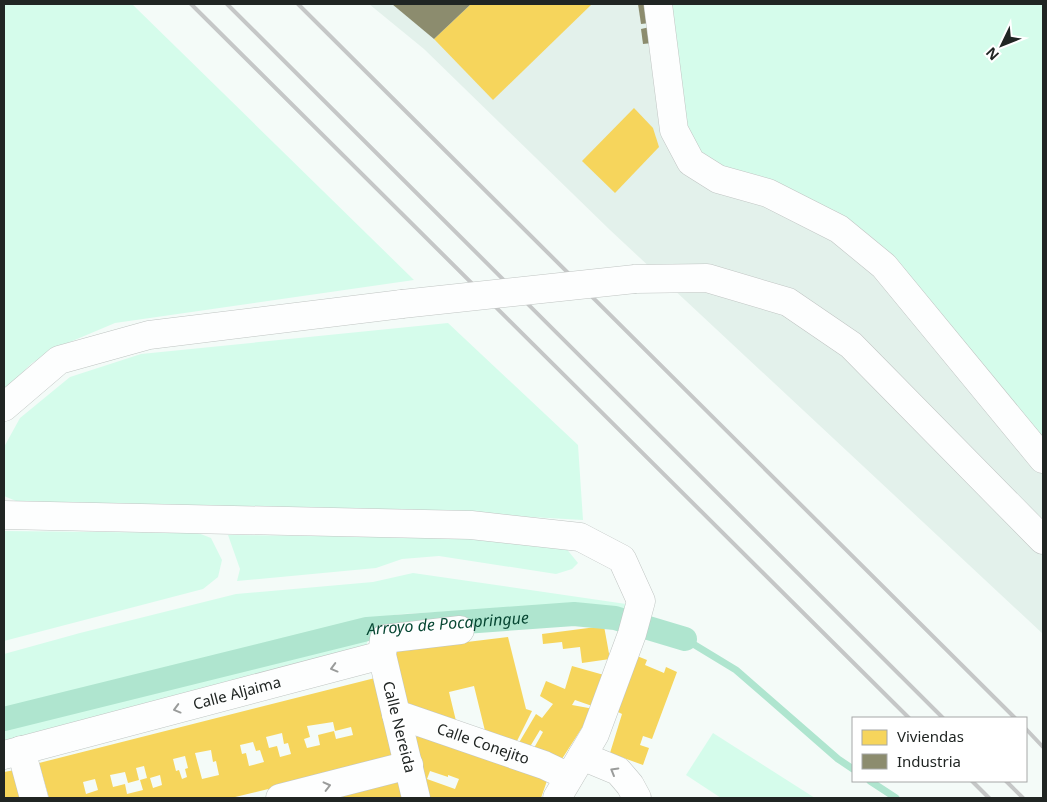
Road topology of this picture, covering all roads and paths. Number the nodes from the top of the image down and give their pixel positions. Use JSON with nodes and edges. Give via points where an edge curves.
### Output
{"nodes":[{"id":1,"x":658,"y":4,"type":"edge"},
{"id":2,"x":4,"y":407,"type":"edge"},
{"id":3,"x":1043,"y":459,"type":"edge"},
{"id":4,"x":4,"y":516,"type":"edge"},
{"id":5,"x":1043,"y":540,"type":"edge"},
{"id":6,"x":460,"y":630,"type":"dead end"},
{"id":7,"x":382,"y":655,"type":"junction"},
{"id":8,"x":396,"y":714,"type":"junction"},
{"id":9,"x":12,"y":753,"type":"edge"},
{"id":10,"x":409,"y":765,"type":"junction"},
{"id":11,"x":569,"y":777,"type":"edge"},
{"id":12,"x":34,"y":798,"type":"edge"},
{"id":13,"x":280,"y":798,"type":"edge"},
{"id":14,"x":416,"y":798,"type":"edge"},
{"id":15,"x":637,"y":798,"type":"edge"}],
"edges":[{"from":1,"to":3,"type":"street","via":[[674,130],[691,162],[718,179],[768,193],[838,229],[884,266]]},
{"from":2,"to":5,"type":"street","bridge":true,"via":[[59,360],[149,335],[635,279],[707,278],[788,302],[851,344]]},
{"from":4,"to":11,"type":"street","via":[[471,525],[580,537],[622,559],[636,617],[595,734]]},
{"from":6,"to":7,"type":"street","via":[[384,639]]},
{"from":7,"to":8,"type":"street","name":"Calle Nereida"},
{"from":7,"to":9,"type":"street","name":"Calle Aljaima","one_way":true},
{"from":8,"to":10,"type":"street","name":"Calle Nereida"},
{"from":8,"to":11,"type":"street","name":"Calle Conejito"},
{"from":9,"to":12,"type":"street"},
{"from":13,"to":10,"type":"street","one_way":true},
{"from":10,"to":14,"type":"street","name":"Calle Nereida"},
{"from":15,"to":11,"type":"street","name":"Calle Conejito","one_way":true,"via":[[618,772]]}]}
